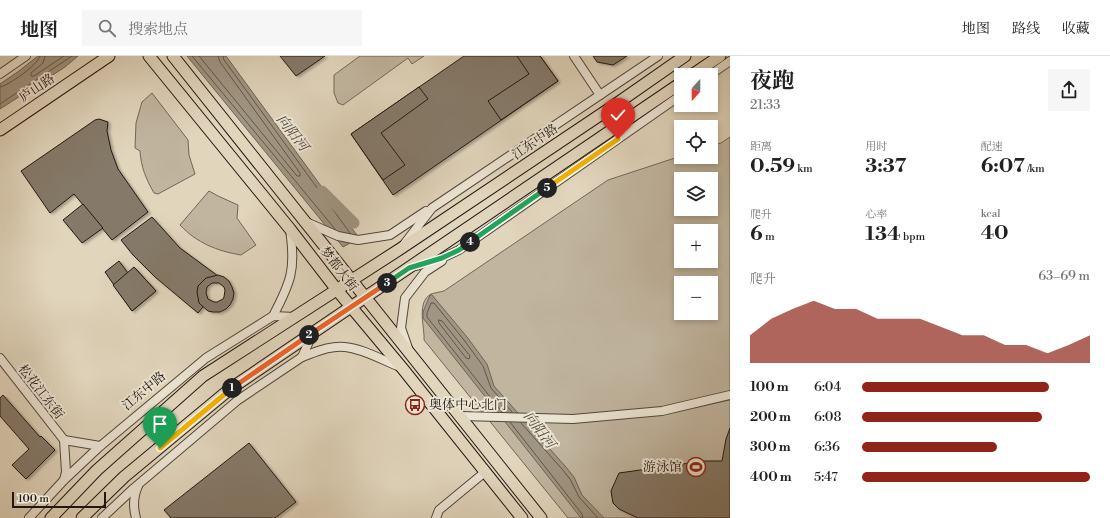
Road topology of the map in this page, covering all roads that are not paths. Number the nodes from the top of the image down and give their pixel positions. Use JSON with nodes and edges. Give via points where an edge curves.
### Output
{"nodes":[{"id":1,"x":26,"y":56,"type":"edge"},
{"id":2,"x":109,"y":56,"type":"edge"},
{"id":3,"x":149,"y":56,"type":"edge"},
{"id":4,"x":173,"y":56,"type":"edge"},
{"id":5,"x":574,"y":56,"type":"edge"},
{"id":6,"x":658,"y":56,"type":"edge"},
{"id":7,"x":685,"y":56,"type":"edge"},
{"id":8,"x":720,"y":56,"type":"edge"},
{"id":9,"x":730,"y":61,"type":"edge"},
{"id":10,"x":702,"y":68,"type":"edge"},
{"id":11,"x":718,"y":69,"type":"edge"},
{"id":12,"x":0,"y":74,"type":"edge"},
{"id":13,"x":674,"y":87,"type":"edge"},
{"id":14,"x":600,"y":95,"type":"junction"},
{"id":15,"x":674,"y":100,"type":"edge"},
{"id":16,"x":0,"y":130,"type":"edge"},
{"id":17,"x":432,"y":208,"type":"junction"},
{"id":18,"x":304,"y":221,"type":"junction"},
{"id":19,"x":290,"y":229,"type":"junction"},
{"id":20,"x":400,"y":250,"type":"junction"},
{"id":21,"x":459,"y":250,"type":"junction"},
{"id":22,"x":409,"y":268,"type":"junction"},
{"id":23,"x":352,"y":281,"type":"junction"},
{"id":24,"x":338,"y":290,"type":"junction"},
{"id":25,"x":365,"y":298,"type":"junction"},
{"id":26,"x":352,"y":307,"type":"junction"},
{"id":27,"x":273,"y":316,"type":"junction"},
{"id":28,"x":296,"y":317,"type":"junction"},
{"id":29,"x":313,"y":333,"type":"junction"},
{"id":30,"x":410,"y":355,"type":"junction"},
{"id":31,"x":302,"y":357,"type":"junction"},
{"id":32,"x":0,"y":358,"type":"edge"},
{"id":33,"x":403,"y":369,"type":"junction"},
{"id":34,"x":730,"y":395,"type":"edge"},
{"id":35,"x":460,"y":416,"type":"junction"},
{"id":36,"x":64,"y":440,"type":"junction"},
{"id":37,"x":100,"y":446,"type":"junction"},
{"id":38,"x":485,"y":472,"type":"junction"},
{"id":39,"x":64,"y":480,"type":"junction"},
{"id":40,"x":139,"y":484,"type":"junction"},
{"id":41,"x":29,"y":518,"type":"edge"},
{"id":42,"x":51,"y":518,"type":"edge"},
{"id":43,"x":82,"y":518,"type":"edge"},
{"id":44,"x":102,"y":518,"type":"edge"},
{"id":45,"x":136,"y":518,"type":"edge"},
{"id":46,"x":436,"y":518,"type":"edge"},
{"id":47,"x":522,"y":518,"type":"edge"},
{"id":48,"x":541,"y":518,"type":"edge"}],
"edges":[{"from":1,"to":12,"type":"street"},
{"from":2,"to":16,"type":"main road","name":"庐山路"},
{"from":3,"to":19,"type":"main road","name":"梦都大街"},
{"from":4,"to":18,"type":"main road","name":"梦都大街"},
{"from":5,"to":14,"type":"street"},
{"from":6,"to":14,"type":"street","name":"江东中路"},
{"from":7,"to":20,"type":"main road","name":"江东中路"},
{"from":8,"to":10,"type":"main road"},
{"from":9,"to":11,"type":"street"},
{"from":13,"to":22,"type":"main road"},
{"from":14,"to":17,"type":"street","name":"江东中路"},
{"from":15,"to":21,"type":"street"},
{"from":17,"to":18,"type":"street","via":[[390,235],[358,240],[338,236]]},
{"from":17,"to":20,"type":"street","name":"江东中路"},
{"from":18,"to":23,"type":"main road","name":"梦都大街"},
{"from":19,"to":24,"type":"main road","name":"梦都大街"},
{"from":19,"to":27,"type":"street","via":[[292,271],[286,292]]},
{"from":20,"to":23,"type":"main road","name":"江东中路"},
{"from":21,"to":22,"type":"street"},
{"from":21,"to":30,"type":"street","via":[[425,272],[405,298],[401,328]]},
{"from":22,"to":25,"type":"main road"},
{"from":23,"to":24,"type":"main road","name":"江东中路"},
{"from":23,"to":25,"type":"main road","name":"梦都大街"},
{"from":24,"to":26,"type":"main road","name":"梦都大街"},
{"from":24,"to":28,"type":"main road","name":"江东中路"},
{"from":25,"to":26,"type":"main road"},
{"from":25,"to":30,"type":"main road","name":"梦都大街"},
{"from":26,"to":29,"type":"main road"},
{"from":26,"to":33,"type":"main road","name":"梦都大街"},
{"from":27,"to":28,"type":"street"},
{"from":27,"to":37,"type":"street","name":"江东中路","via":[[206,358]]},
{"from":28,"to":42,"type":"main road","name":"江东中路","via":[[203,376],[97,470]]},
{"from":29,"to":31,"type":"street"},
{"from":29,"to":43,"type":"main road","via":[[230,389],[124,477]]},
{"from":30,"to":35,"type":"main road","name":"梦都大街"},
{"from":31,"to":33,"type":"street","via":[[344,346],[364,351]]},
{"from":31,"to":40,"type":"street","via":[[238,400]]},
{"from":32,"to":36,"type":"street","name":"松花江东街"},
{"from":33,"to":38,"type":"main road","name":"梦都大街"},
{"from":34,"to":35,"type":"street","via":[[662,411],[573,419]]},
{"from":35,"to":48,"type":"main road","name":"梦都大街"},
{"from":36,"to":37,"type":"street"},
{"from":36,"to":39,"type":"street"},
{"from":37,"to":39,"type":"street","name":"江东中路"},
{"from":38,"to":46,"type":"street","via":[[439,510]]},
{"from":38,"to":47,"type":"main road","name":"梦都大街"},
{"from":39,"to":41,"type":"street","name":"江东中路"},
{"from":40,"to":44,"type":"street"},
{"from":40,"to":45,"type":"street","via":[[134,494]]}]}
